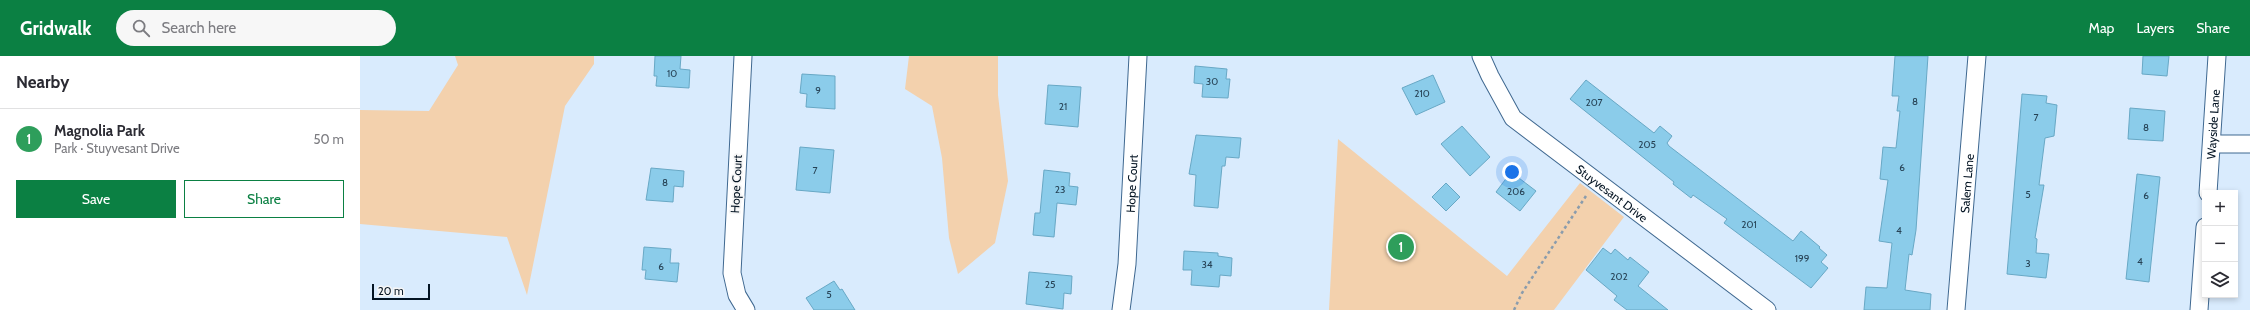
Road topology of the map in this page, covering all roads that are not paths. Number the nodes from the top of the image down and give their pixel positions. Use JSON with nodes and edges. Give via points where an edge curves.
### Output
{"nodes":[{"id":1,"x":743,"y":56,"type":"edge"},
{"id":2,"x":1138,"y":56,"type":"edge"},
{"id":3,"x":1481,"y":56,"type":"edge"},
{"id":4,"x":1977,"y":56,"type":"edge"},
{"id":5,"x":2217,"y":56,"type":"edge"},
{"id":6,"x":2213,"y":144,"type":"junction"},
{"id":7,"x":2250,"y":144,"type":"edge"},
{"id":8,"x":2208,"y":190,"type":"edge"},
{"id":9,"x":2202,"y":262,"type":"edge"},
{"id":10,"x":746,"y":310,"type":"edge"},
{"id":11,"x":1122,"y":310,"type":"edge"},
{"id":12,"x":1767,"y":310,"type":"edge"},
{"id":13,"x":1956,"y":310,"type":"edge"},
{"id":14,"x":2199,"y":310,"type":"edge"}],
"edges":[{"from":1,"to":10,"type":"street","name":"Hope Court","via":[[732,273],[737,295]]},
{"from":2,"to":11,"type":"street","name":"Hope Court","via":[[1127,264]]},
{"from":3,"to":12,"type":"street","name":"Stuyvesant Drive","via":[[1513,118]]},
{"from":4,"to":13,"type":"street","name":"Salem Lane"},
{"from":5,"to":6,"type":"street","name":"Wayside Lane"},
{"from":6,"to":7,"type":"street"},
{"from":6,"to":8,"type":"street","name":"Wayside Lane"},
{"from":9,"to":14,"type":"street"}]}
